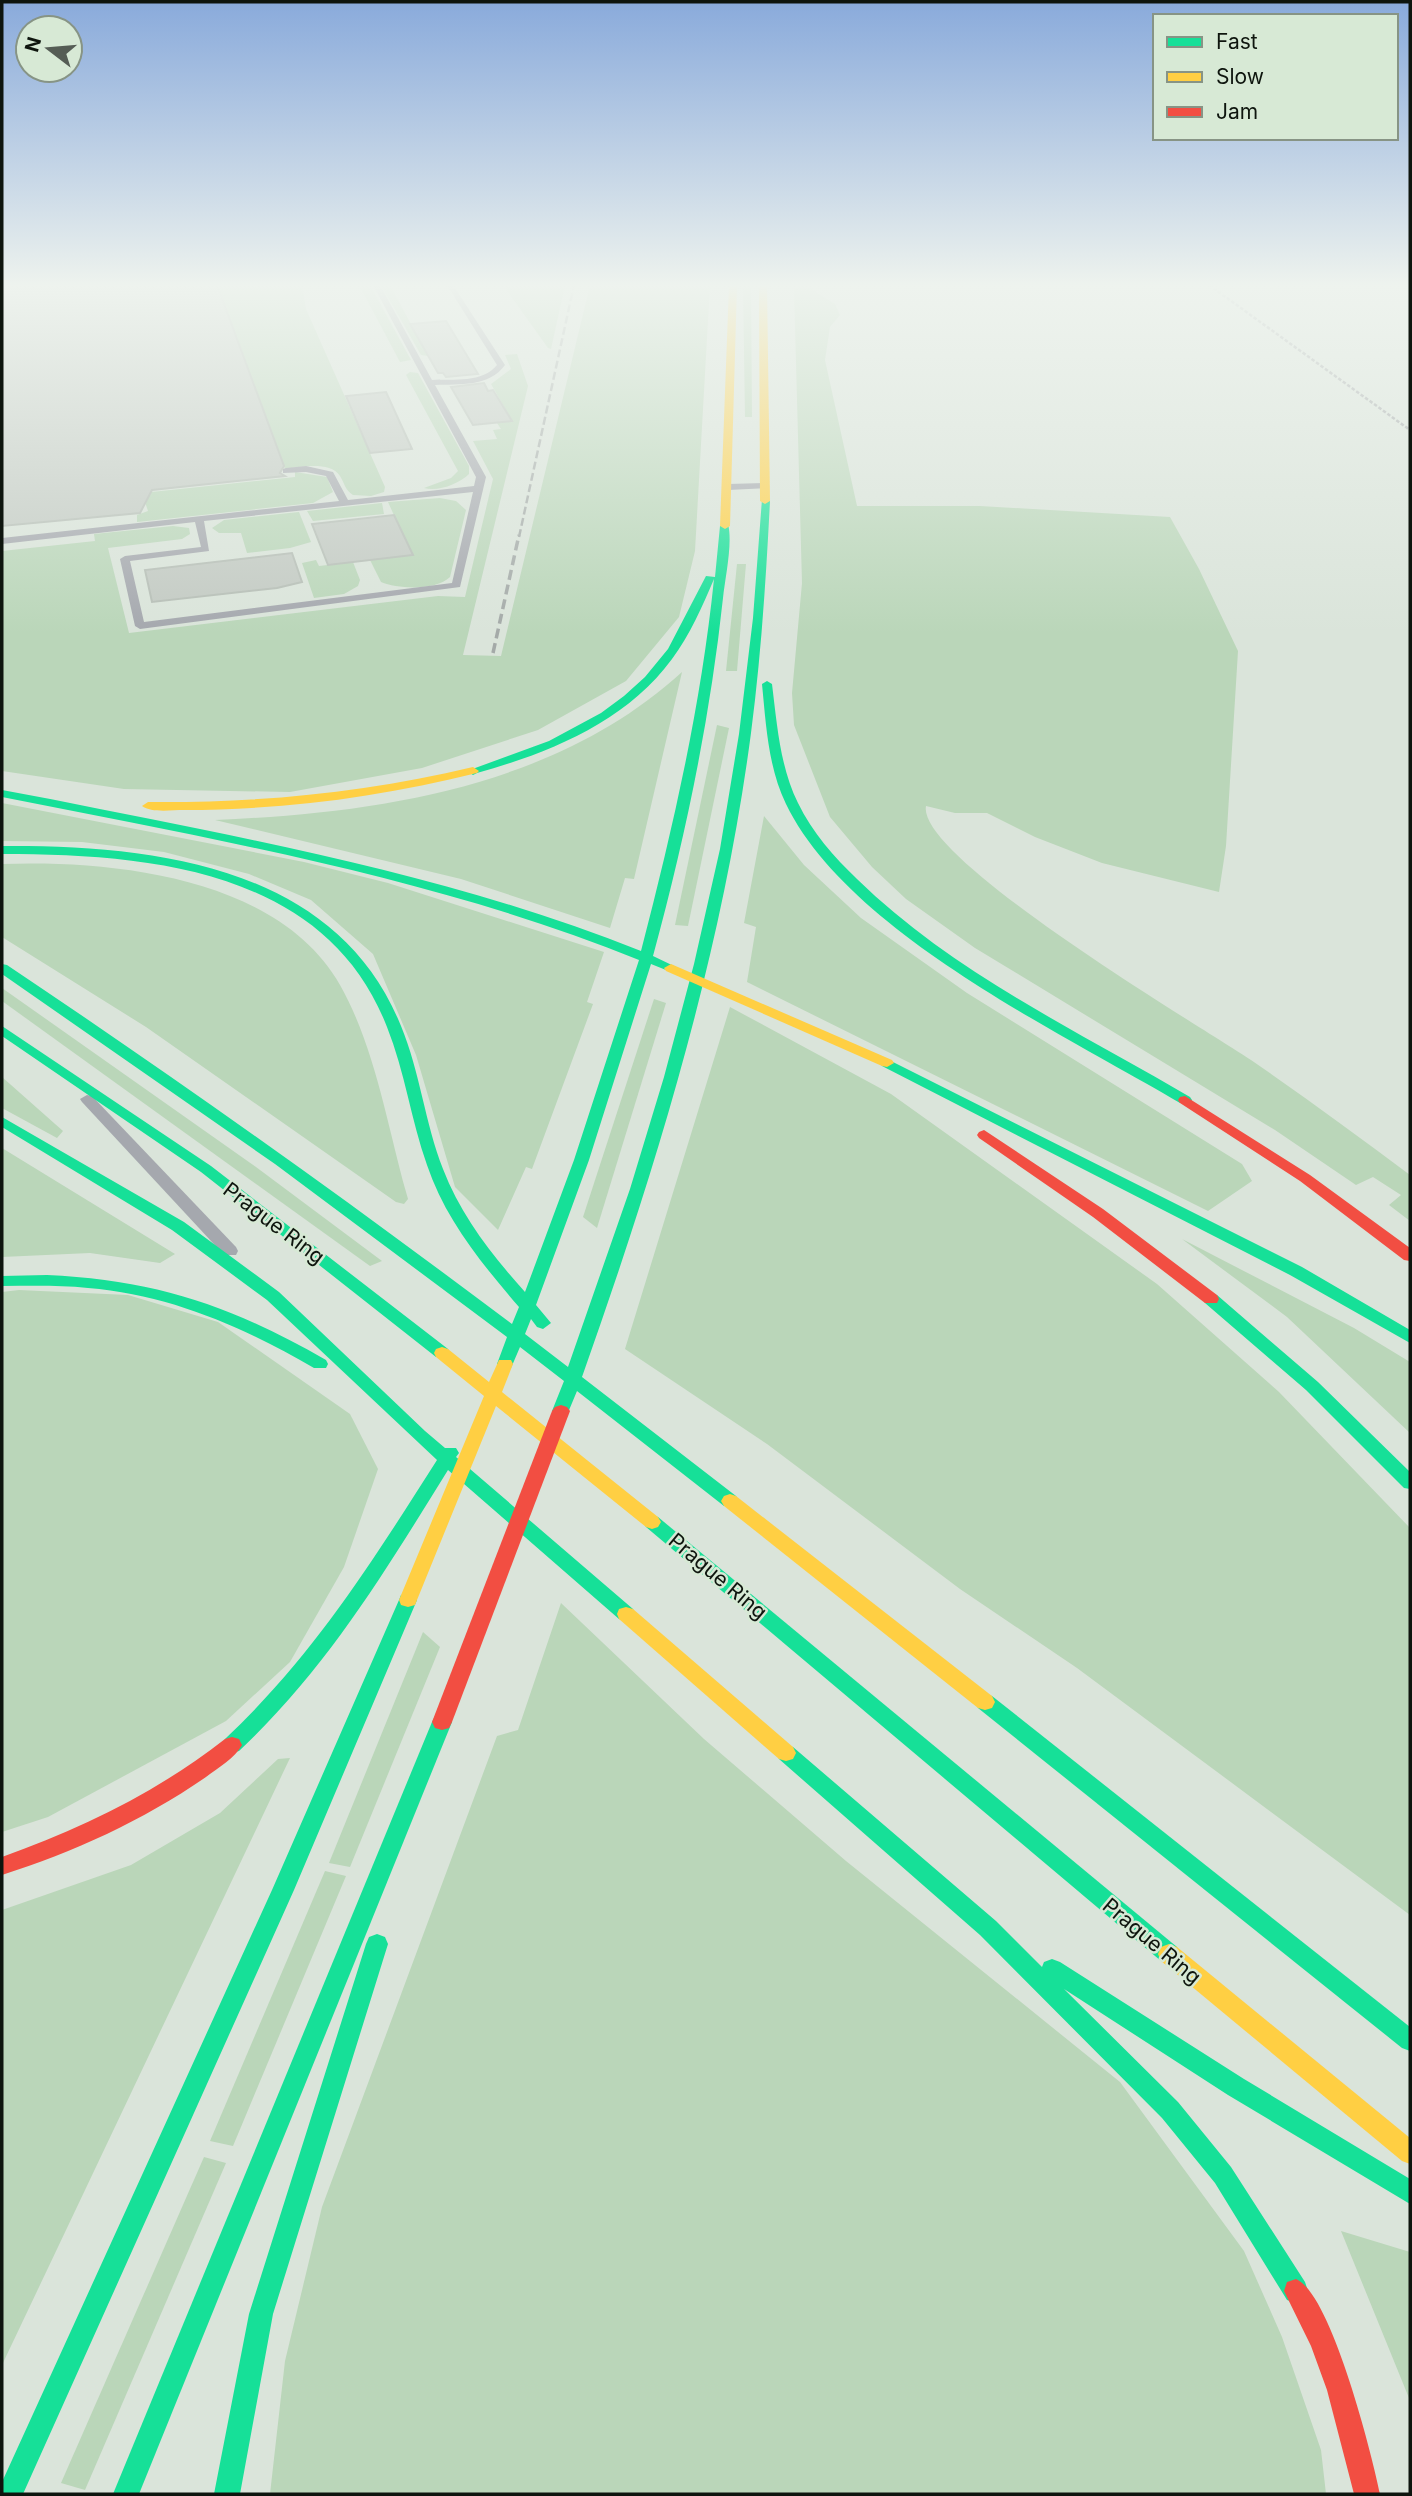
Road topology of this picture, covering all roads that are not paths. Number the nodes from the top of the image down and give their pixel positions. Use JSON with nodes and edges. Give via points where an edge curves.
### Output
{"nodes":[{"id":1,"x":441,"y":401,"type":"edge"},
{"id":2,"x":733,"y":401,"type":"edge"},
{"id":3,"x":766,"y":401,"type":"edge"},
{"id":4,"x":286,"y":471,"type":"dead end"},
{"id":5,"x":766,"y":486,"type":"junction"},
{"id":6,"x":728,"y":487,"type":"junction"},
{"id":7,"x":480,"y":488,"type":"junction"},
{"id":8,"x":345,"y":503,"type":"junction"},
{"id":9,"x":199,"y":520,"type":"junction"},
{"id":10,"x":2,"y":541,"type":"edge"},
{"id":11,"x":724,"y":544,"type":"junction"},
{"id":12,"x":759,"y":623,"type":"junction"},
{"id":13,"x":2,"y":791,"type":"edge"},
{"id":14,"x":2,"y":850,"type":"edge"},
{"id":15,"x":2,"y":968,"type":"edge"},
{"id":16,"x":737,"y":995,"type":"junction"},
{"id":17,"x":2,"y":1030,"type":"edge"},
{"id":18,"x":55,"y":1064,"type":"junction"},
{"id":19,"x":950,"y":1115,"type":"dead end"},
{"id":20,"x":2,"y":1121,"type":"edge"},
{"id":21,"x":972,"y":1128,"type":"dead end"},
{"id":22,"x":1410,"y":1256,"type":"edge"},
{"id":23,"x":2,"y":1281,"type":"edge"},
{"id":24,"x":273,"y":1296,"type":"junction"},
{"id":25,"x":1410,"y":1337,"type":"edge"},
{"id":26,"x":507,"y":1362,"type":"junction"},
{"id":27,"x":633,"y":1424,"type":"junction"},
{"id":28,"x":419,"y":1435,"type":"junction"},
{"id":29,"x":1410,"y":1483,"type":"edge"},
{"id":30,"x":466,"y":1663,"type":"junction"},
{"id":31,"x":403,"y":1863,"type":"dead end"},
{"id":32,"x":2,"y":1866,"type":"edge"},
{"id":33,"x":988,"y":1928,"type":"junction"},
{"id":34,"x":382,"y":1929,"type":"dead end"},
{"id":35,"x":1410,"y":2041,"type":"edge"},
{"id":36,"x":1410,"y":2153,"type":"edge"},
{"id":37,"x":1410,"y":2192,"type":"edge"},
{"id":38,"x":10,"y":2494,"type":"edge"},
{"id":39,"x":126,"y":2494,"type":"edge"},
{"id":40,"x":227,"y":2494,"type":"edge"},
{"id":41,"x":1367,"y":2494,"type":"edge"}],
"edges":[{"from":1,"to":7,"type":"lane","via":[[481,477]]},
{"from":2,"to":6,"type":"highway"},
{"from":3,"to":5,"type":"highway"},
{"from":4,"to":8,"type":"lane","via":[[330,474]]},
{"from":5,"to":6,"type":"lane"},
{"from":5,"to":12,"type":"highway"},
{"from":6,"to":11,"type":"highway"},
{"from":7,"to":8,"type":"lane"},
{"from":7,"to":9,"type":"lane","via":[[458,581],[450,588],[140,626],[125,559],[206,549]]},
{"from":8,"to":9,"type":"lane"},
{"from":9,"to":10,"type":"lane"},
{"from":11,"to":13,"type":"highway","via":[[684,634],[650,678],[580,728],[496,762],[380,792],[255,807],[136,806]]},
{"from":11,"to":26,"type":"highway","via":[[701,721],[656,921],[567,1206]]},
{"from":12,"to":22,"type":"highway","via":[[774,738],[790,797],[810,832],[859,887],[940,950],[1248,1140]]},
{"from":12,"to":30,"type":"highway","via":[[740,781],[688,1013],[618,1243]]},
{"from":13,"to":16,"type":"highway","via":[[470,895],[629,949]]},
{"from":14,"to":27,"type":"highway","via":[[107,852],[197,867],[278,896],[334,934],[363,966],[386,1006],[436,1168],[459,1218],[480,1250]]},
{"from":15,"to":27,"type":"highway","via":[[242,1130]]},
{"from":16,"to":19,"type":"highway"},
{"from":16,"to":25,"type":"highway","via":[[915,1076],[1296,1271]]},
{"from":17,"to":18,"type":"highway","name":"Prague Ring"},
{"from":18,"to":24,"type":"lane"},
{"from":18,"to":36,"type":"highway","name":"Prague Ring","via":[[394,1314],[670,1536]]},
{"from":20,"to":24,"type":"highway","via":[[178,1226]]},
{"from":21,"to":29,"type":"highway","via":[[1094,1210],[1192,1284],[1283,1361]]},
{"from":23,"to":28,"type":"highway","via":[[94,1280],[201,1301],[298,1349]]},
{"from":24,"to":28,"type":"highway"},
{"from":26,"to":32,"type":"highway","via":[[372,1577],[305,1673],[254,1727],[160,1798],[117,1823]]},
{"from":26,"to":38,"type":"highway","via":[[310,1833]]},
{"from":27,"to":35,"type":"highway"},
{"from":28,"to":33,"type":"highway"},
{"from":30,"to":31,"type":"highway"},
{"from":30,"to":39,"type":"highway"},
{"from":33,"to":37,"type":"highway"},
{"from":33,"to":41,"type":"highway","via":[[1170,2110],[1253,2218],[1302,2300],[1321,2342],[1352,2426]]},
{"from":34,"to":40,"type":"highway","via":[[261,2314]]}]}
